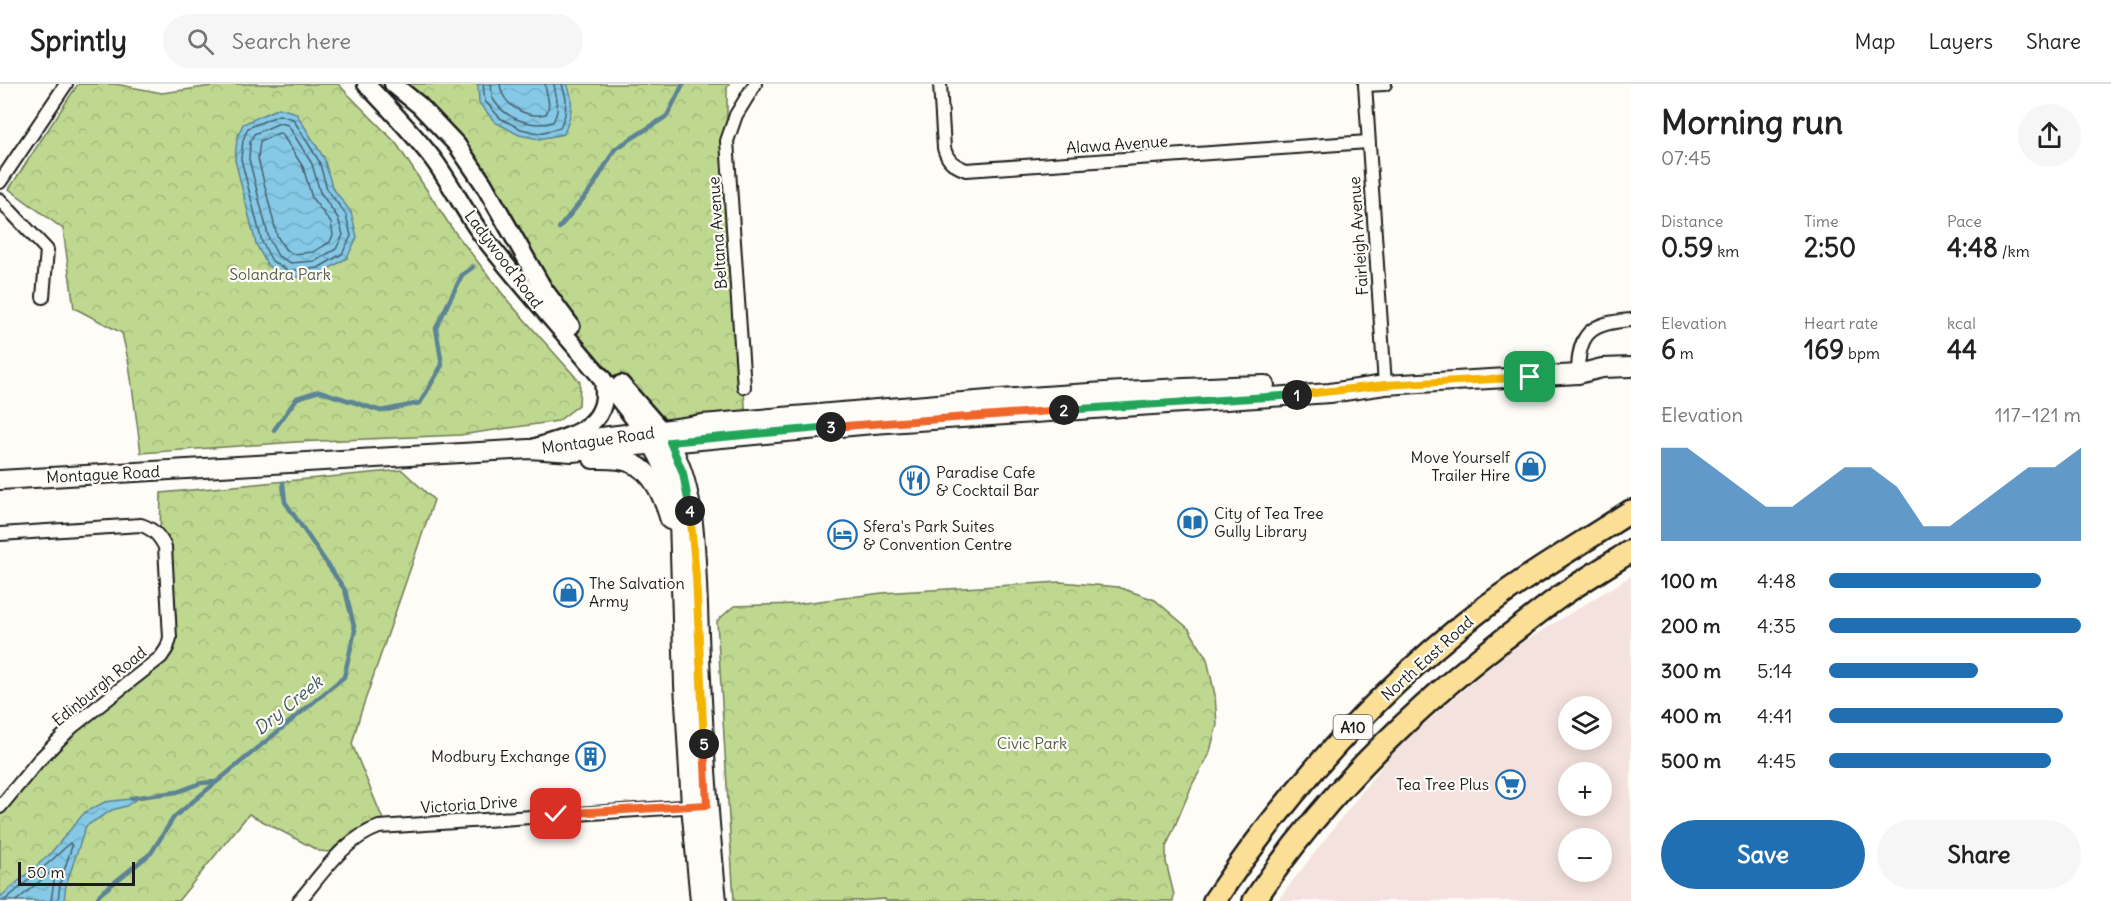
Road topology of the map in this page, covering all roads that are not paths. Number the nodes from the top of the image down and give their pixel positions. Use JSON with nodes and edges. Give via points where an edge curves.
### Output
{"nodes":[{"id":1,"x":66,"y":84,"type":"edge"},
{"id":2,"x":366,"y":84,"type":"edge"},
{"id":3,"x":393,"y":84,"type":"edge"},
{"id":4,"x":755,"y":84,"type":"edge"},
{"id":5,"x":940,"y":84,"type":"edge"},
{"id":6,"x":1385,"y":84,"type":"edge"},
{"id":7,"x":1365,"y":85,"type":"edge"},
{"id":8,"x":1368,"y":142,"type":"junction"},
{"id":9,"x":0,"y":182,"type":"edge"},
{"id":10,"x":0,"y":200,"type":"edge"},
{"id":11,"x":43,"y":297,"type":"dead end"},
{"id":12,"x":1631,"y":320,"type":"edge"},
{"id":13,"x":1631,"y":367,"type":"edge"},
{"id":14,"x":1578,"y":374,"type":"junction"},
{"id":15,"x":602,"y":376,"type":"junction"},
{"id":16,"x":1631,"y":381,"type":"edge"},
{"id":17,"x":1385,"y":385,"type":"junction"},
{"id":18,"x":744,"y":387,"type":"dead end"},
{"id":19,"x":657,"y":438,"type":"junction"},
{"id":20,"x":529,"y":449,"type":"junction"},
{"id":21,"x":0,"y":480,"type":"edge"},
{"id":22,"x":1631,"y":511,"type":"edge"},
{"id":23,"x":0,"y":534,"type":"edge"},
{"id":24,"x":1631,"y":551,"type":"edge"},
{"id":25,"x":1522,"y":582,"type":"junction"},
{"id":26,"x":1542,"y":610,"type":"junction"},
{"id":27,"x":684,"y":627,"type":"junction"},
{"id":28,"x":699,"y":805,"type":"junction"},
{"id":29,"x":0,"y":807,"type":"edge"},
{"id":30,"x":299,"y":901,"type":"edge"},
{"id":31,"x":700,"y":901,"type":"edge"},
{"id":32,"x":717,"y":901,"type":"edge"},
{"id":33,"x":1214,"y":901,"type":"edge"},
{"id":34,"x":1254,"y":901,"type":"edge"}],
"edges":[{"from":1,"to":9,"type":"street"},
{"from":2,"to":15,"type":"street","name":"Ladywood Road","via":[[410,130],[452,186],[481,234]]},
{"from":3,"to":19,"type":"street","name":"Ladywood Road","via":[[457,145],[543,288]]},
{"from":4,"to":18,"type":"street","name":"Beltana Avenue","via":[[736,115],[727,141]]},
{"from":5,"to":8,"type":"street","name":"Alawa Avenue","via":[[946,156],[966,170]]},
{"from":6,"to":7,"type":"street"},
{"from":7,"to":8,"type":"street","name":"Fairleigh Avenue"},
{"from":8,"to":17,"type":"street","name":"Fairleigh Avenue"},
{"from":10,"to":11,"type":"street","via":[[47,250]]},
{"from":12,"to":14,"type":"street","via":[[1606,323],[1589,332],[1579,349]]},
{"from":13,"to":14,"type":"main road","name":"Montague Road"},
{"from":14,"to":16,"type":"main road","name":"Montague Road"},
{"from":14,"to":17,"type":"main road","name":"Montague Road"},
{"from":15,"to":19,"type":"street","name":"Ladywood Road"},
{"from":15,"to":20,"type":"street","via":[[603,407],[594,423],[573,435]]},
{"from":17,"to":19,"type":"main road","name":"Montague Road","via":[[1330,393]]},
{"from":19,"to":20,"type":"main road","name":"Montague Road","via":[[595,437]]},
{"from":19,"to":27,"type":"main road","via":[[680,520]]},
{"from":19,"to":28,"type":"main road","via":[[683,473],[689,497],[694,545]]},
{"from":20,"to":21,"type":"main road","name":"Montague Road"},
{"from":20,"to":27,"type":"main road","via":[[632,463],[644,470],[657,488],[670,520],[678,605]]},
{"from":22,"to":25,"type":"highway","name":"North East Road","number":"A10"},
{"from":23,"to":29,"type":"street","name":"Edinburgh Road","via":[[141,525],[152,529],[165,547],[170,638],[161,657],[72,727]]},
{"from":24,"to":26,"type":"highway","name":"North East Road","number":"A10"},
{"from":25,"to":26,"type":"highway"},
{"from":25,"to":33,"type":"highway","name":"North East Road","number":"A10","via":[[1436,647],[1352,727],[1249,848]]},
{"from":26,"to":34,"type":"highway","name":"North East Road","number":"A10","via":[[1464,671],[1380,748],[1300,838]]},
{"from":27,"to":28,"type":"main road","via":[[684,685]]},
{"from":28,"to":30,"type":"street","name":"Victoria Drive","via":[[379,827],[347,845]]},
{"from":28,"to":31,"type":"main road"},
{"from":28,"to":32,"type":"main road"}]}
